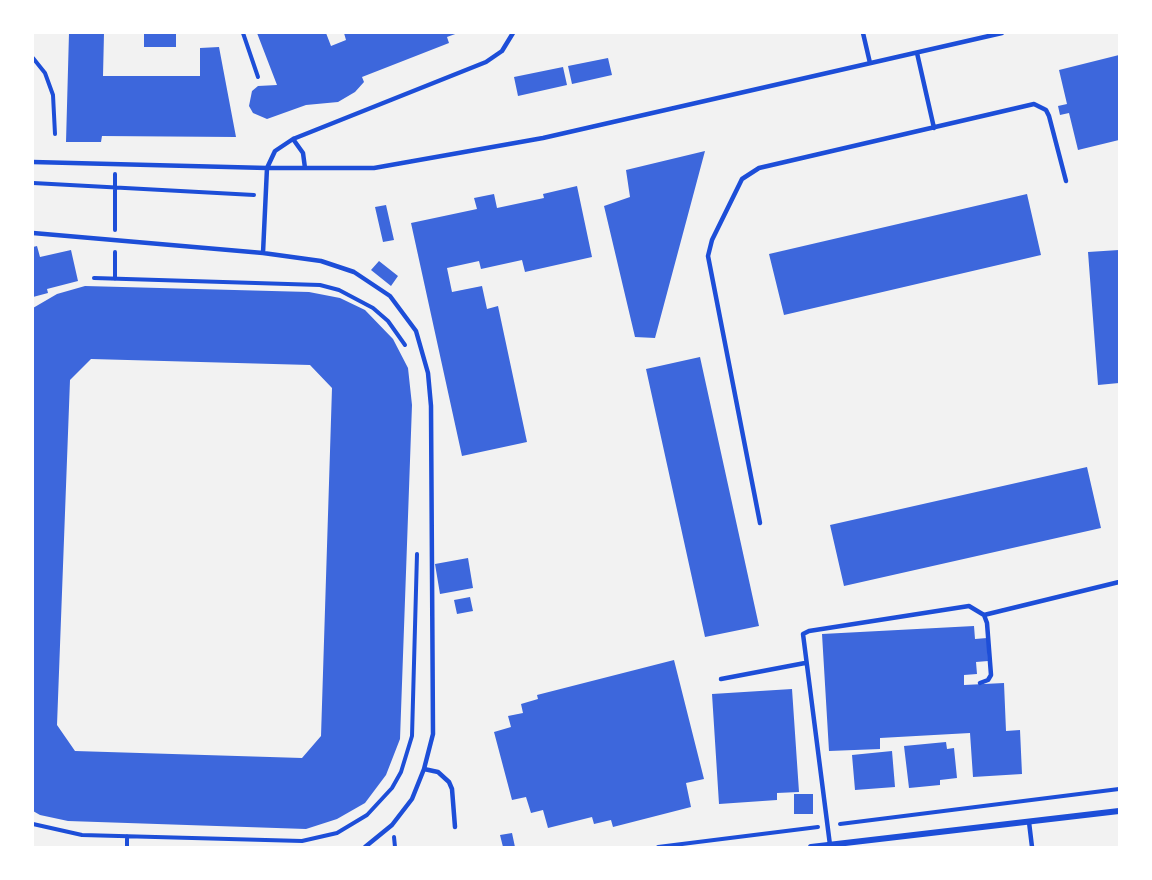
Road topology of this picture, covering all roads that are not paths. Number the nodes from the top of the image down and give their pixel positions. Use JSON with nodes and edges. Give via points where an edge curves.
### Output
{"nodes":[{"id":1,"x":513,"y":33,"type":"edge"},
{"id":2,"x":863,"y":33,"type":"edge"},
{"id":3,"x":1002,"y":33,"type":"edge"},
{"id":4,"x":916,"y":53,"type":"junction"},
{"id":5,"x":870,"y":63,"type":"junction"},
{"id":6,"x":934,"y":128,"type":"junction"},
{"id":7,"x":293,"y":139,"type":"junction"},
{"id":8,"x":33,"y":162,"type":"edge"},
{"id":9,"x":267,"y":168,"type":"junction"},
{"id":10,"x":305,"y":168,"type":"junction"},
{"id":11,"x":1066,"y":181,"type":"dead end"},
{"id":12,"x":33,"y":233,"type":"edge"},
{"id":13,"x":263,"y":253,"type":"junction"},
{"id":14,"x":760,"y":523,"type":"dead end"},
{"id":15,"x":1119,"y":582,"type":"edge"},
{"id":16,"x":984,"y":615,"type":"junction"},
{"id":17,"x":805,"y":663,"type":"junction"},
{"id":18,"x":721,"y":679,"type":"dead end"},
{"id":19,"x":980,"y":683,"type":"dead end"},
{"id":20,"x":424,"y":769,"type":"junction"},
{"id":21,"x":1119,"y":811,"type":"edge"},
{"id":22,"x":1029,"y":822,"type":"junction"},
{"id":23,"x":455,"y":827,"type":"dead end"},
{"id":24,"x":830,"y":844,"type":"junction"},
{"id":25,"x":851,"y":845,"type":"edge"},
{"id":26,"x":365,"y":847,"type":"edge"},
{"id":27,"x":812,"y":847,"type":"edge"},
{"id":28,"x":1032,"y":847,"type":"edge"}],
"edges":[{"from":1,"to":7,"type":"lane","via":[[502,51],[486,62]]},
{"from":2,"to":5,"type":"lane"},
{"from":3,"to":4,"type":"lane"},
{"from":4,"to":5,"type":"lane"},
{"from":4,"to":6,"type":"lane"},
{"from":5,"to":10,"type":"lane","via":[[487,150],[374,168]]},
{"from":6,"to":11,"type":"lane","via":[[1034,104],[1041,106],[1049,116]]},
{"from":6,"to":14,"type":"lane","via":[[752,171],[738,185],[712,240],[709,264]]},
{"from":7,"to":9,"type":"lane","via":[[275,152]]},
{"from":7,"to":10,"type":"lane","via":[[303,153]]},
{"from":8,"to":9,"type":"lane"},
{"from":9,"to":10,"type":"lane"},
{"from":9,"to":13,"type":"lane"},
{"from":12,"to":13,"type":"lane"},
{"from":13,"to":20,"type":"lane","via":[[321,261],[354,272],[390,296],[416,331],[428,372],[431,406],[433,734]]},
{"from":15,"to":16,"type":"lane"},
{"from":16,"to":17,"type":"lane","via":[[969,606],[809,631],[802,638]]},
{"from":16,"to":19,"type":"lane","via":[[991,675]]},
{"from":17,"to":18,"type":"lane"},
{"from":17,"to":24,"type":"lane"},
{"from":20,"to":23,"type":"lane","via":[[438,772],[449,782]]},
{"from":20,"to":26,"type":"lane","via":[[412,799],[392,825]]},
{"from":21,"to":22,"type":"street"},
{"from":22,"to":25,"type":"street"},
{"from":22,"to":28,"type":"lane"},
{"from":24,"to":25,"type":"street"},
{"from":24,"to":27,"type":"street"}]}
